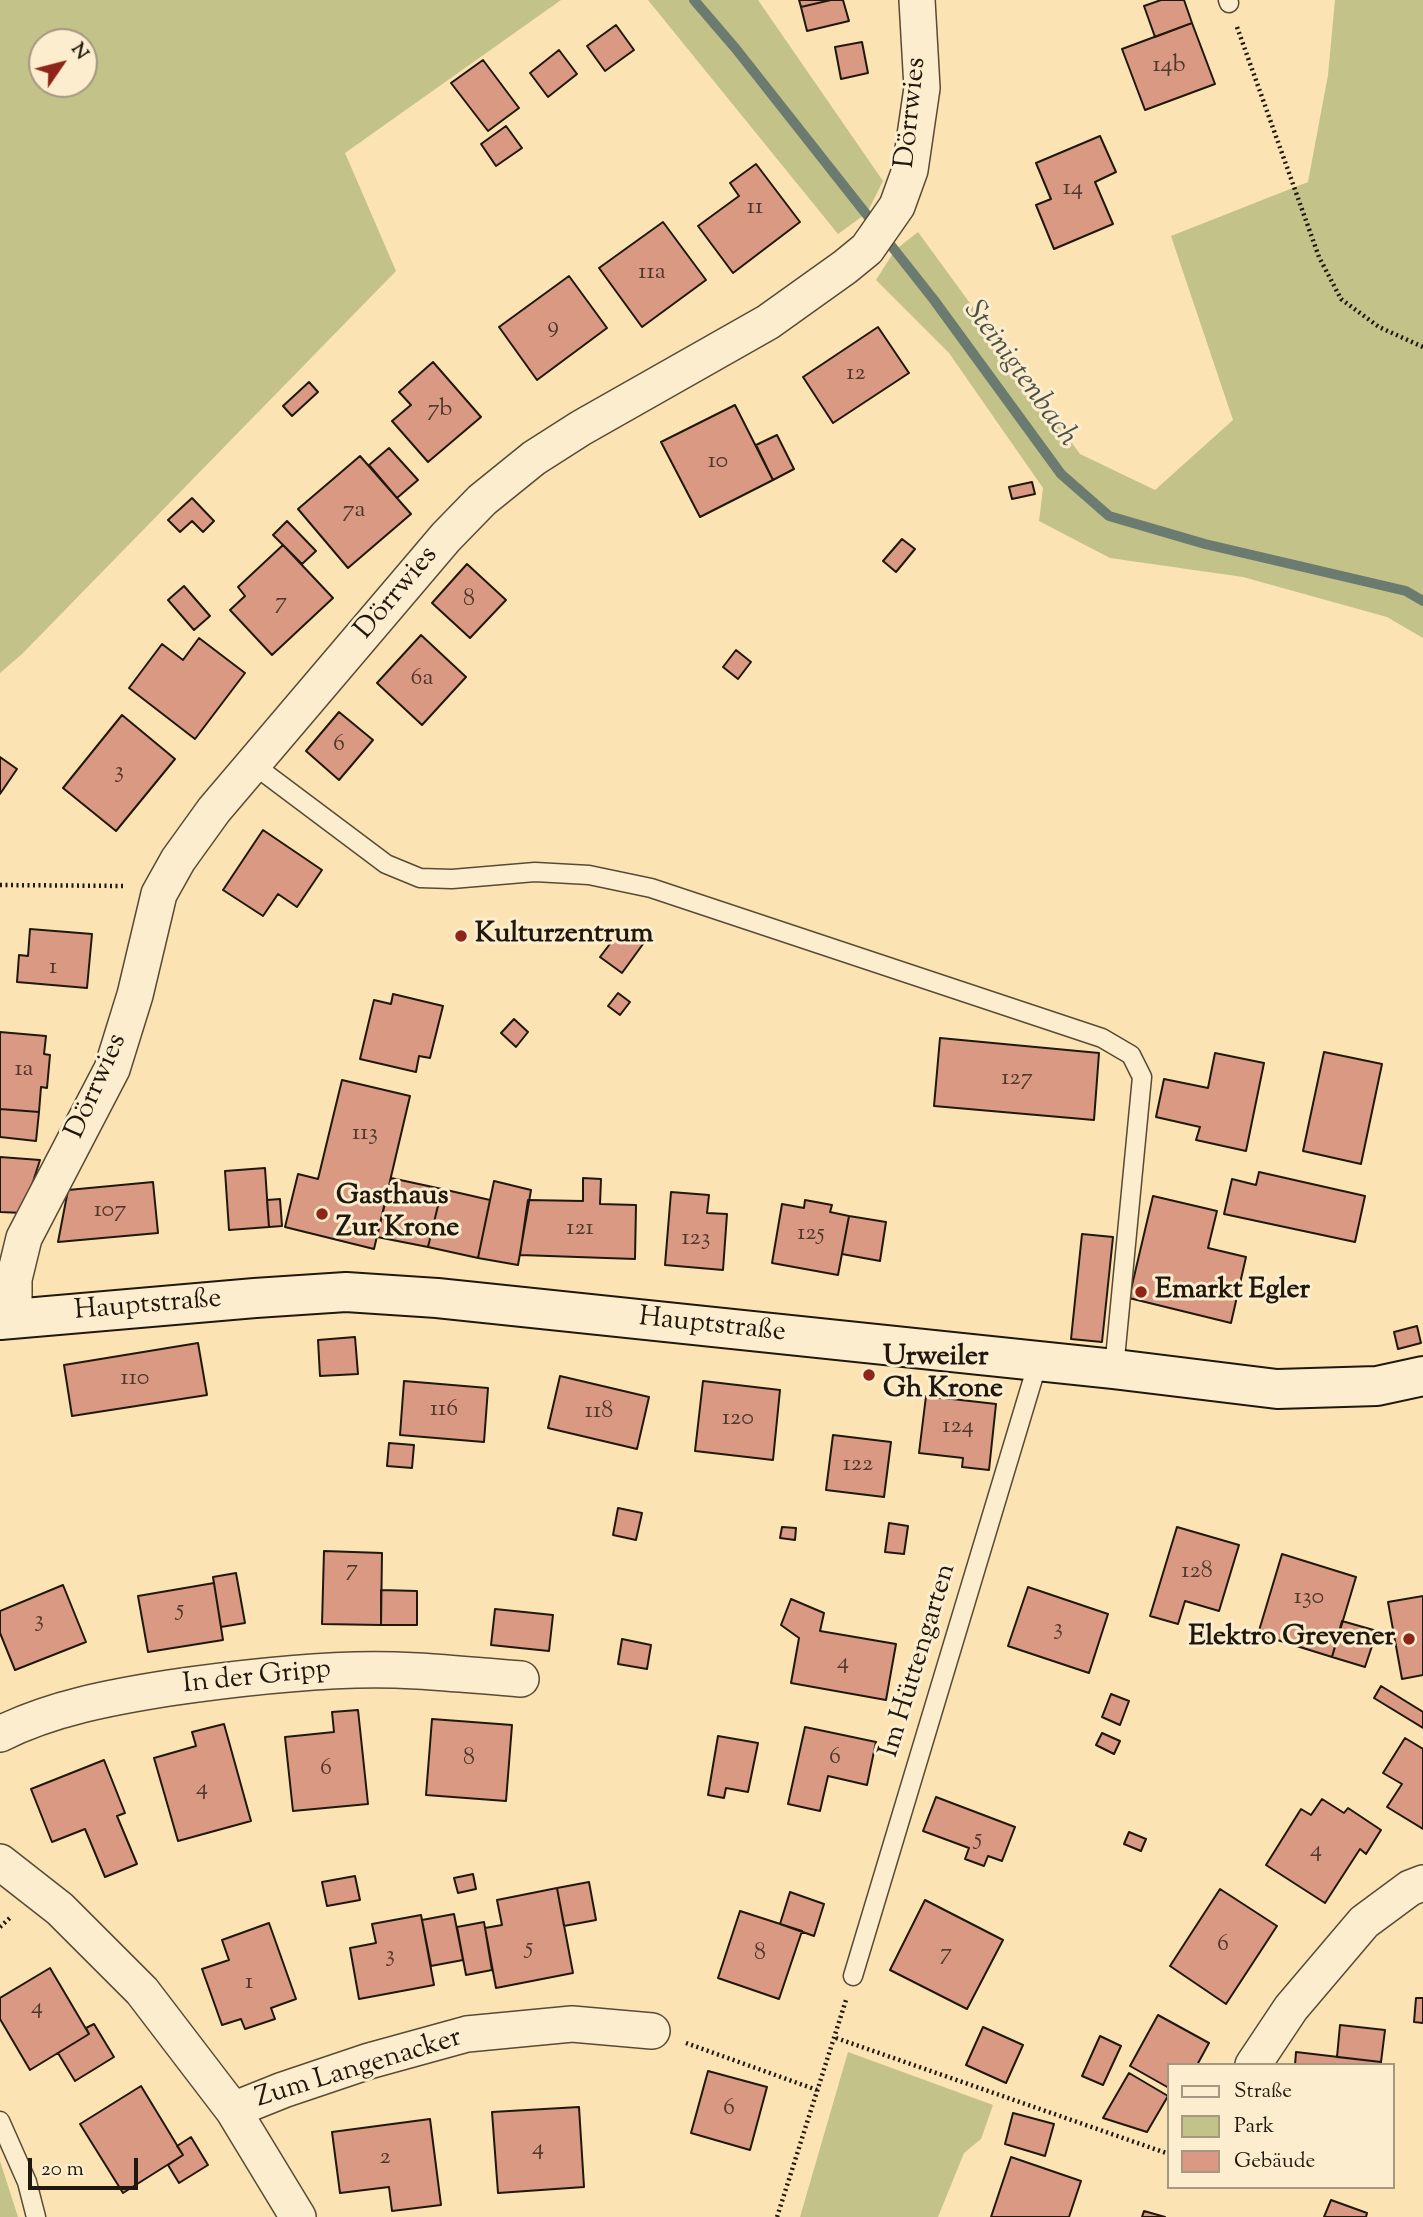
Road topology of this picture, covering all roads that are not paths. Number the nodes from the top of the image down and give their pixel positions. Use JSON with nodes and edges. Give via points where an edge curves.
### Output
{"nodes":[{"id":1,"x":924,"y":3,"type":"edge"},
{"id":2,"x":254,"y":765,"type":"junction"},
{"id":3,"x":7,"y":1320,"type":"edge"},
{"id":4,"x":1038,"y":1362,"type":"junction"},
{"id":5,"x":1114,"y":1369,"type":"junction"},
{"id":6,"x":1423,"y":1376,"type":"edge"},
{"id":7,"x":521,"y":1679,"type":"dead end"},
{"id":8,"x":0,"y":1734,"type":"edge"},
{"id":9,"x":0,"y":1862,"type":"edge"},
{"id":10,"x":1423,"y":1883,"type":"edge"},
{"id":11,"x":853,"y":1976,"type":"road end"},
{"id":12,"x":652,"y":2031,"type":"road end"},
{"id":13,"x":1254,"y":2063,"type":"edge"},
{"id":14,"x":233,"y":2110,"type":"junction"},
{"id":15,"x":0,"y":2121,"type":"edge"},
{"id":16,"x":36,"y":2217,"type":"edge"},
{"id":17,"x":298,"y":2217,"type":"edge"}],
"edges":[{"from":1,"to":2,"type":"street","name":"Dörrwies","via":[[922,88],[910,170],[897,206],[877,236],[845,267],[768,322],[581,428],[482,500]]},
{"from":2,"to":3,"type":"street","name":"Dörrwies","via":[[177,860],[159,894],[113,1069],[24,1238]]},
{"from":2,"to":5,"type":"lane","via":[[386,864],[420,878],[535,872],[589,875],[651,888],[1102,1038],[1131,1055],[1142,1077]]},
{"from":3,"to":4,"type":"main road","name":"Hauptstraße","via":[[346,1292]]},
{"from":4,"to":5,"type":"main road","name":"Hauptstraße"},
{"from":4,"to":11,"type":"lane","name":"Im Hüttengarten"},
{"from":5,"to":6,"type":"main road","name":"Hauptstraße","via":[[1277,1389],[1377,1386]]},
{"from":7,"to":8,"type":"street","name":"In der Gripp","via":[[357,1670],[229,1679],[115,1696]]},
{"from":9,"to":14,"type":"street","via":[[60,1909],[142,1991]]},
{"from":10,"to":13,"type":"street","via":[[1364,1923],[1291,2008]]},
{"from":12,"to":14,"type":"street","name":"Zum Langenacker","via":[[572,2024],[467,2034],[369,2061]]},
{"from":14,"to":17,"type":"street"},
{"from":15,"to":16,"type":"lane","via":[[27,2182]]}]}
